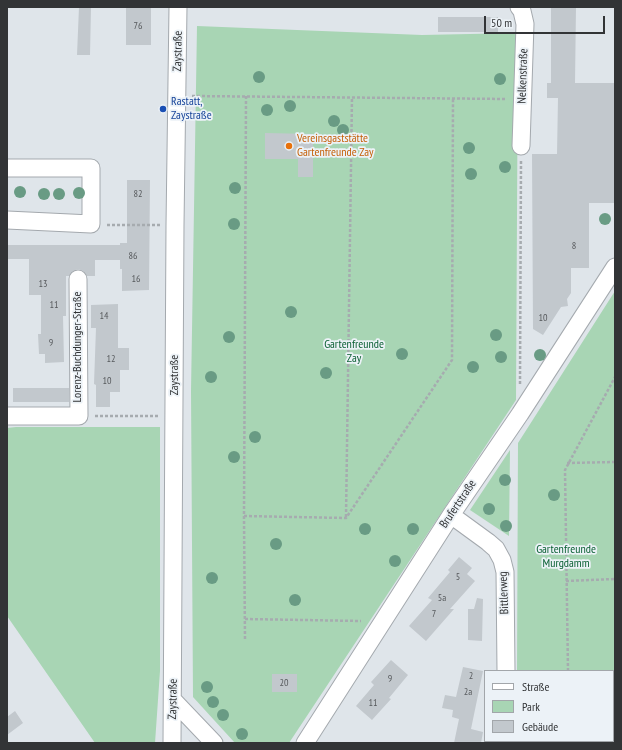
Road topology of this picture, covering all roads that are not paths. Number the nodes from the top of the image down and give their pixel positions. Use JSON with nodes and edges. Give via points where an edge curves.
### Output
{"nodes":[{"id":1,"x":178,"y":7,"type":"edge"},
{"id":2,"x":519,"y":7,"type":"edge"},
{"id":3,"x":521,"y":146,"type":"road end"},
{"id":4,"x":7,"y":168,"type":"edge"},
{"id":5,"x":7,"y":220,"type":"edge"},
{"id":6,"x":615,"y":267,"type":"edge"},
{"id":7,"x":78,"y":279,"type":"dead end"},
{"id":8,"x":7,"y":416,"type":"edge"},
{"id":9,"x":451,"y":514,"type":"junction"},
{"id":10,"x":506,"y":670,"type":"edge"},
{"id":11,"x":173,"y":700,"type":"junction"},
{"id":12,"x":172,"y":743,"type":"edge"},
{"id":13,"x":214,"y":743,"type":"edge"},
{"id":14,"x":305,"y":743,"type":"edge"}],
"edges":[{"from":1,"to":11,"type":"street","name":"Zaystraße"},
{"from":2,"to":3,"type":"street","name":"Nelkenstraße","via":[[525,24]]},
{"from":4,"to":5,"type":"street","via":[[91,168],[91,224]]},
{"from":6,"to":9,"type":"street","name":"Brufertstraße","via":[[520,414]]},
{"from":7,"to":8,"type":"street","name":"Lorenz-Buchdunger-Straße","via":[[79,416]]},
{"from":9,"to":10,"type":"street","name":"Bittlerweg","via":[[496,549],[502,560],[505,572]]},
{"from":9,"to":14,"type":"street","name":"Brufertstraße"},
{"from":11,"to":12,"type":"street","name":"Zaystraße"},
{"from":11,"to":13,"type":"street"}]}
